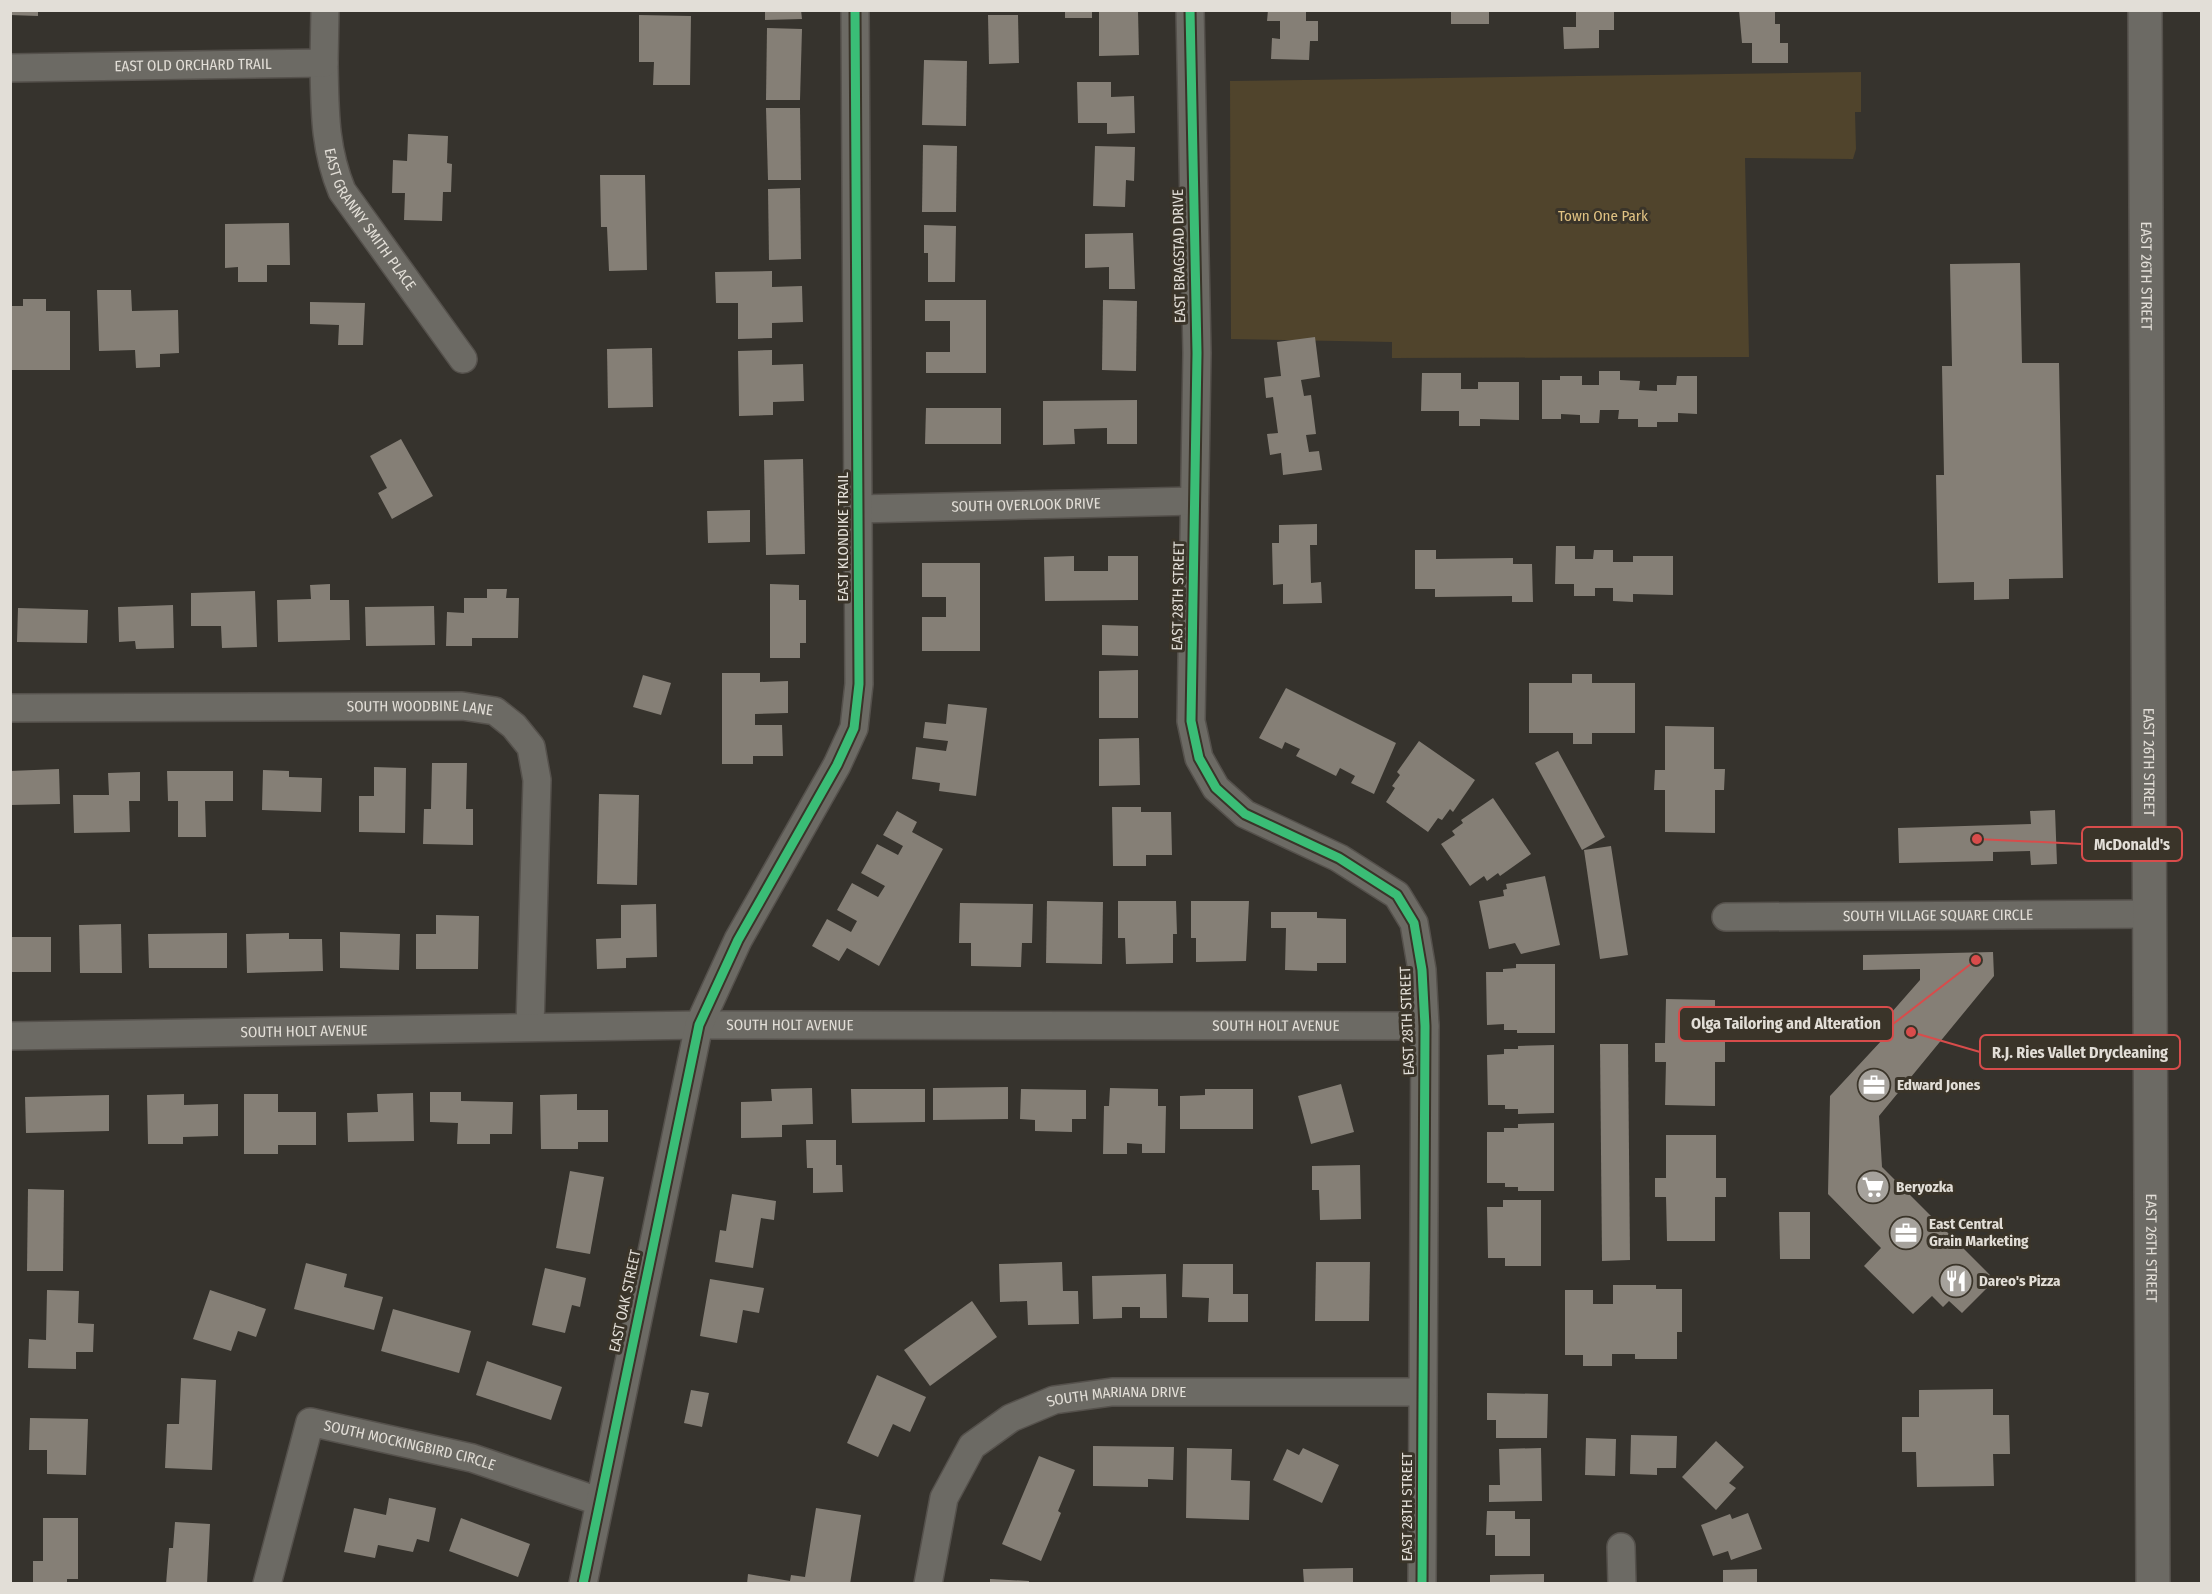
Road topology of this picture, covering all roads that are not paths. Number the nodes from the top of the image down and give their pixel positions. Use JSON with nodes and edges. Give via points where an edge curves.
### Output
{"nodes":[{"id":1,"x":325,"y":10,"type":"edge"},
{"id":2,"x":855,"y":10,"type":"edge"},
{"id":3,"x":1190,"y":10,"type":"edge"},
{"id":4,"x":2145,"y":10,"type":"edge"},
{"id":5,"x":324,"y":63,"type":"junction"},
{"id":6,"x":10,"y":68,"type":"edge"},
{"id":7,"x":463,"y":359,"type":"dead end"},
{"id":8,"x":1194,"y":501,"type":"junction"},
{"id":9,"x":858,"y":510,"type":"junction"},
{"id":10,"x":10,"y":708,"type":"edge"},
{"id":11,"x":2150,"y":914,"type":"junction"},
{"id":12,"x":1726,"y":917,"type":"dead end"},
{"id":13,"x":699,"y":1025,"type":"junction"},
{"id":14,"x":1425,"y":1026,"type":"junction"},
{"id":15,"x":530,"y":1028,"type":"junction"},
{"id":16,"x":10,"y":1036,"type":"edge"},
{"id":17,"x":1422,"y":1392,"type":"junction"},
{"id":18,"x":598,"y":1501,"type":"junction"},
{"id":19,"x":1621,"y":1547,"type":"dead end"},
{"id":20,"x":267,"y":1584,"type":"edge"},
{"id":21,"x":583,"y":1584,"type":"edge"},
{"id":22,"x":928,"y":1584,"type":"edge"},
{"id":23,"x":1422,"y":1584,"type":"edge"},
{"id":24,"x":1622,"y":1584,"type":"edge"},
{"id":25,"x":2153,"y":1584,"type":"edge"}],
"edges":[{"from":1,"to":5,"type":"street"},
{"from":2,"to":9,"type":"street","name":"EAST KLONDIKE TRAIL"},
{"from":3,"to":8,"type":"street","name":"EAST BRAGSTAD DRIVE","via":[[1197,353]]},
{"from":4,"to":11,"type":"main road","name":"EAST 26TH STREET"},
{"from":5,"to":6,"type":"street","name":"EAST OLD ORCHARD TRAIL"},
{"from":5,"to":7,"type":"street","name":"EAST GRANNY SMITH PLACE","via":[[326,132],[331,164],[342,191]]},
{"from":8,"to":9,"type":"street","name":"SOUTH OVERLOOK DRIVE"},
{"from":8,"to":14,"type":"street","name":"EAST 28TH STREET","via":[[1191,721],[1199,758],[1216,788],[1245,814],[1339,858],[1397,895],[1414,923]]},
{"from":9,"to":13,"type":"street","name":"EAST KLONDIKE TRAIL","via":[[859,684],[854,728],[738,940]]},
{"from":10,"to":15,"type":"street","name":"SOUTH WOODBINE LANE","via":[[462,706],[495,711],[531,747],[537,780]]},
{"from":11,"to":12,"type":"street","name":"SOUTH VILLAGE SQUARE CIRCLE"},
{"from":11,"to":25,"type":"main road","name":"EAST 26TH STREET"},
{"from":13,"to":14,"type":"street","name":"SOUTH HOLT AVENUE"},
{"from":13,"to":15,"type":"street","name":"SOUTH HOLT AVENUE"},
{"from":13,"to":18,"type":"street","name":"EAST OAK STREET"},
{"from":14,"to":17,"type":"street","name":"EAST 28TH STREET"},
{"from":15,"to":16,"type":"street","name":"SOUTH HOLT AVENUE"},
{"from":17,"to":22,"type":"street","name":"SOUTH MARIANA DRIVE","via":[[1112,1392],[1054,1400],[1011,1418],[972,1446],[944,1498]]},
{"from":17,"to":23,"type":"street","name":"EAST 28TH STREET"},
{"from":18,"to":20,"type":"street","name":"SOUTH MOCKINGBIRD CIRCLE","via":[[472,1458],[310,1422]]},
{"from":18,"to":21,"type":"street","name":"EAST OAK STREET"},
{"from":19,"to":24,"type":"street"}]}
